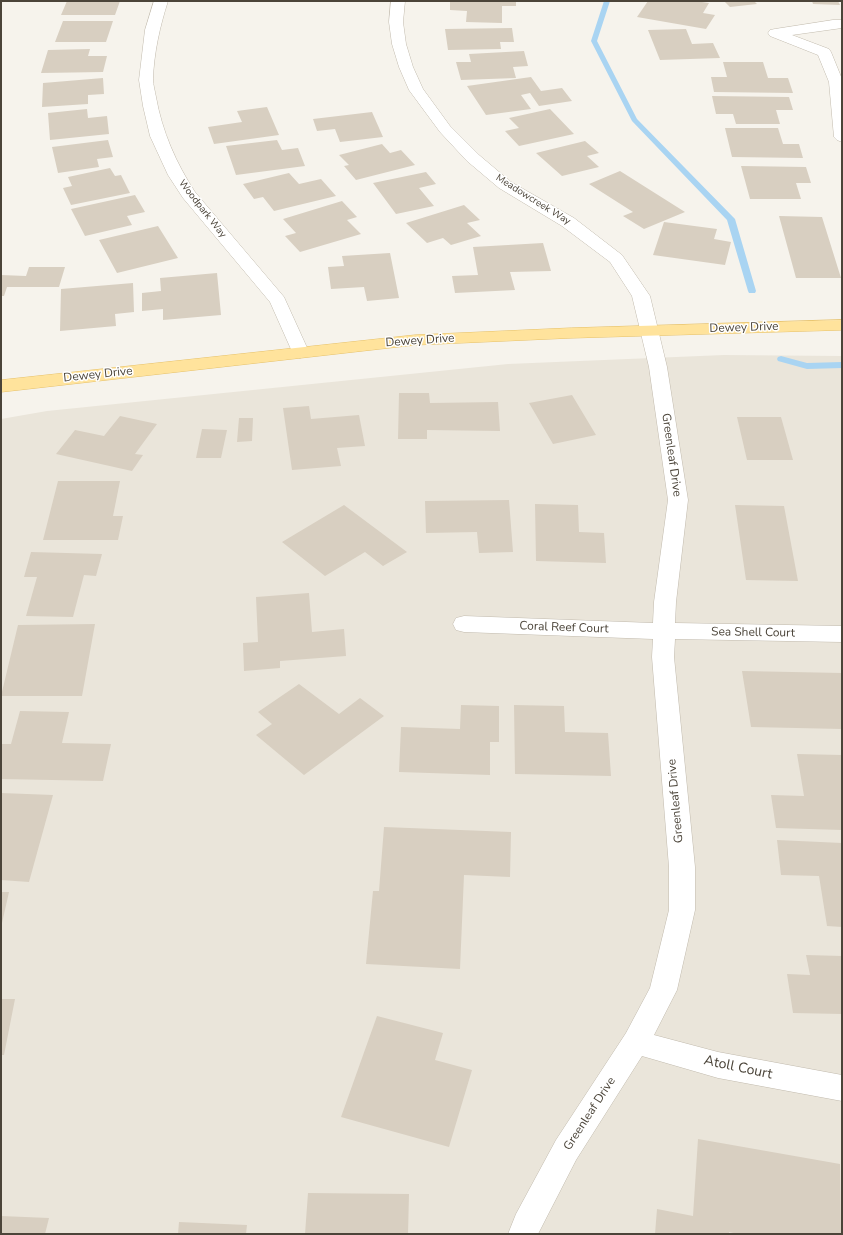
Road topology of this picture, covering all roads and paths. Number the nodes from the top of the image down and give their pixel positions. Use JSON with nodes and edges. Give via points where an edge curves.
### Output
{"nodes":[{"id":1,"x":161,"y":1,"type":"edge"},
{"id":2,"x":398,"y":1,"type":"edge"},
{"id":3,"x":842,"y":24,"type":"edge"},
{"id":4,"x":842,"y":137,"type":"edge"},
{"id":5,"x":842,"y":325,"type":"edge"},
{"id":6,"x":650,"y":331,"type":"junction"},
{"id":7,"x":300,"y":352,"type":"junction"},
{"id":8,"x":1,"y":386,"type":"edge"},
{"id":9,"x":464,"y":624,"type":"dead end"},
{"id":10,"x":664,"y":631,"type":"junction"},
{"id":11,"x":842,"y":634,"type":"edge"},
{"id":12,"x":636,"y":1042,"type":"junction"},
{"id":13,"x":842,"y":1088,"type":"edge"},
{"id":14,"x":523,"y":1234,"type":"edge"}],
"edges":[{"from":1,"to":7,"type":"street","name":"Woodpark Way","via":[[152,30],[146,80],[158,136],[176,175],[189,195],[278,300]]},
{"from":2,"to":6,"type":"street","name":"Meadowcreek Way","via":[[396,22],[399,44],[416,90],[428,108],[473,158],[505,185],[568,222],[616,259],[640,296]]},
{"from":3,"to":4,"type":"street","via":[[776,34],[824,52],[836,82]]},
{"from":5,"to":6,"type":"main road","name":"Dewey Drive"},
{"from":6,"to":7,"type":"main road","name":"Dewey Drive","via":[[415,340]]},
{"from":6,"to":10,"type":"street","name":"Greenleaf Drive","via":[[658,367],[678,500],[664,602]]},
{"from":7,"to":8,"type":"main road","name":"Dewey Drive"},
{"from":9,"to":10,"type":"street","name":"Coral Reef Court"},
{"from":10,"to":11,"type":"street","name":"Sea Shell Court"},
{"from":10,"to":12,"type":"street","name":"Greenleaf Drive","via":[[663,657],[682,867],[682,910],[663,990]]},
{"from":12,"to":13,"type":"street","name":"Atoll Court","via":[[718,1065]]},
{"from":12,"to":14,"type":"street","name":"Greenleaf Drive","via":[[566,1150]]}]}
